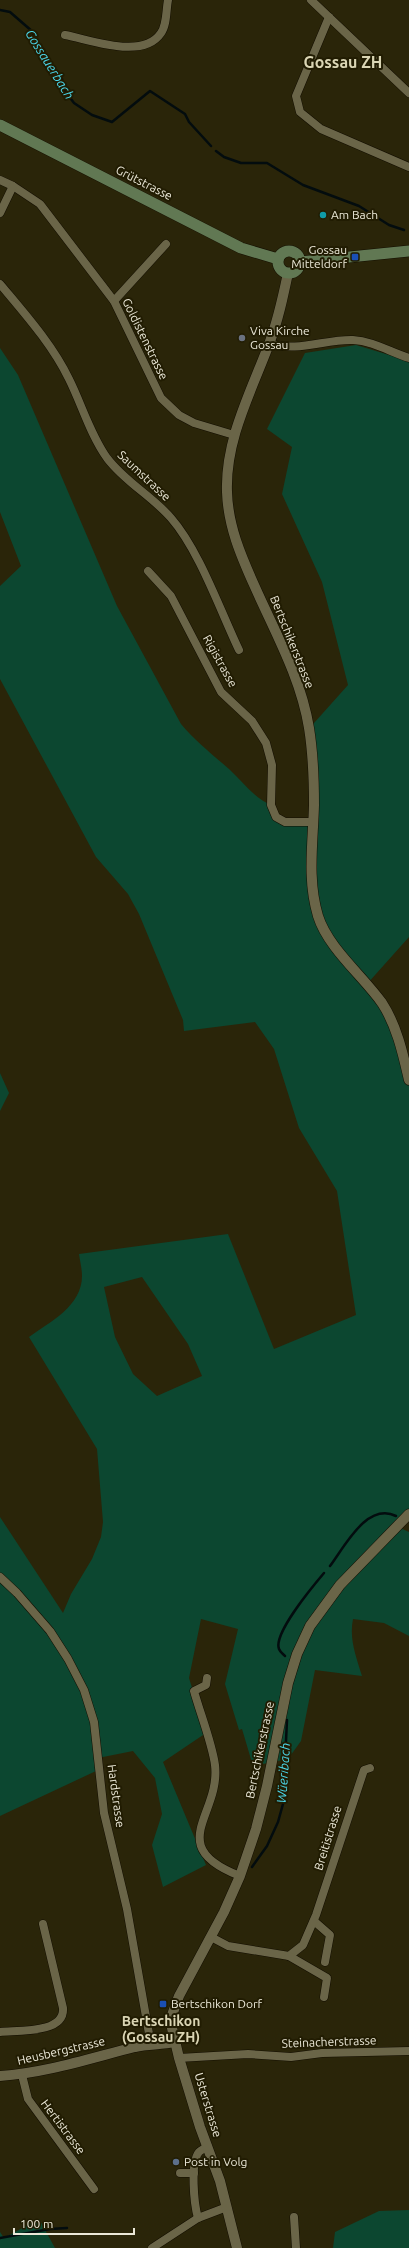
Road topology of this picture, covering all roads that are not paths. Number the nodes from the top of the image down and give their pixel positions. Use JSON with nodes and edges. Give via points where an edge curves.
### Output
{"nodes":[{"id":1,"x":168,"y":0,"type":"edge"},
{"id":2,"x":311,"y":0,"type":"edge"},
{"id":3,"x":329,"y":17,"type":"junction"},
{"id":4,"x":65,"y":35,"type":"dead end"},
{"id":5,"x":409,"y":93,"type":"edge"},
{"id":6,"x":0,"y":125,"type":"edge"},
{"id":7,"x":409,"y":167,"type":"edge"},
{"id":8,"x":0,"y":180,"type":"edge"},
{"id":9,"x":13,"y":186,"type":"junction"},
{"id":10,"x":0,"y":213,"type":"edge"},
{"id":11,"x":166,"y":244,"type":"dead end"},
{"id":12,"x":409,"y":251,"type":"edge"},
{"id":13,"x":278,"y":259,"type":"junction"},
{"id":14,"x":300,"y":262,"type":"junction"},
{"id":15,"x":288,"y":273,"type":"junction"},
{"id":16,"x":0,"y":284,"type":"edge"},
{"id":17,"x":114,"y":301,"type":"junction"},
{"id":18,"x":269,"y":343,"type":"junction"},
{"id":19,"x":409,"y":358,"type":"edge"},
{"id":20,"x":234,"y":435,"type":"junction"},
{"id":21,"x":148,"y":572,"type":"dead end"},
{"id":22,"x":239,"y":650,"type":"dead end"},
{"id":23,"x":312,"y":822,"type":"junction"},
{"id":24,"x":409,"y":1080,"type":"edge"},
{"id":25,"x":409,"y":1514,"type":"edge"},
{"id":26,"x":0,"y":1577,"type":"edge"},
{"id":27,"x":208,"y":1678,"type":"dead end"},
{"id":28,"x":370,"y":1768,"type":"dead end"},
{"id":29,"x":240,"y":1876,"type":"junction"},
{"id":30,"x":314,"y":1921,"type":"junction"},
{"id":31,"x":43,"y":1924,"type":"dead end"},
{"id":32,"x":211,"y":1937,"type":"junction"},
{"id":33,"x":289,"y":1956,"type":"junction"},
{"id":34,"x":325,"y":1962,"type":"dead end"},
{"id":35,"x":324,"y":1997,"type":"dead end"},
{"id":36,"x":172,"y":2015,"type":"joint"},
{"id":37,"x":0,"y":2032,"type":"edge"},
{"id":38,"x":175,"y":2042,"type":"junction"},
{"id":39,"x":151,"y":2045,"type":"junction"},
{"id":40,"x":409,"y":2051,"type":"edge"},
{"id":41,"x":179,"y":2058,"type":"junction"},
{"id":42,"x":22,"y":2075,"type":"junction"},
{"id":43,"x":0,"y":2076,"type":"edge"},
{"id":44,"x":207,"y":2147,"type":"junction"},
{"id":45,"x":180,"y":2173,"type":"dead end"},
{"id":46,"x":194,"y":2173,"type":"junction"},
{"id":47,"x":94,"y":2189,"type":"dead end"},
{"id":48,"x":227,"y":2207,"type":"junction"},
{"id":49,"x":294,"y":2217,"type":"dead end"},
{"id":50,"x":198,"y":2218,"type":"junction"},
{"id":51,"x":152,"y":2248,"type":"edge"},
{"id":52,"x":237,"y":2248,"type":"edge"},
{"id":53,"x":296,"y":2248,"type":"edge"}],
"edges":[{"from":1,"to":4,"type":"street","via":[[162,32],[146,46],[130,48]]},
{"from":2,"to":3,"type":"street"},
{"from":3,"to":5,"type":"street"},
{"from":3,"to":7,"type":"street","via":[[296,96],[300,112],[321,129]]},
{"from":6,"to":13,"type":"main road","name":"Grütstrasse","via":[[241,248]]},
{"from":8,"to":9,"type":"street","name":"Goldistenstrasse"},
{"from":9,"to":10,"type":"street"},
{"from":9,"to":17,"type":"street","name":"Goldistenstrasse","via":[[40,204]]},
{"from":11,"to":17,"type":"street"},
{"from":12,"to":14,"type":"main road"},
{"from":13,"to":14,"type":"main road","via":[[282,253],[292,251],[298,255]]},
{"from":13,"to":15,"type":"main road","via":[[280,268]]},
{"from":14,"to":15,"type":"main road","via":[[297,270]]},
{"from":15,"to":18,"type":"street","name":"Bertschikerstrasse"},
{"from":16,"to":22,"type":"street","name":"Saumstrasse","via":[[40,332],[69,378],[97,442],[108,459],[156,502],[189,543]]},
{"from":17,"to":20,"type":"street","name":"Goldistenstrasse","via":[[161,398],[179,415],[194,424]]},
{"from":18,"to":19,"type":"street","via":[[293,347],[336,341],[358,341]]},
{"from":18,"to":20,"type":"street","name":"Bertschikerstrasse"},
{"from":20,"to":23,"type":"street","name":"Bertschikerstrasse","via":[[228,470],[229,516],[244,560],[298,687],[309,734],[313,784]]},
{"from":21,"to":23,"type":"street","name":"Rigistrasse","via":[[171,596],[221,692],[252,721],[266,743],[272,765],[271,805],[276,817],[285,822]]},
{"from":23,"to":24,"type":"street","name":"Bertschikerstrasse","via":[[310,866],[319,919],[332,941],[383,1005],[399,1038]]},
{"from":25,"to":29,"type":"street","name":"Bertschikerstrasse","via":[[340,1585],[310,1626],[297,1654],[288,1683],[268,1786]]},
{"from":26,"to":39,"type":"street","name":"Hardstrasse","via":[[50,1631],[84,1690],[94,1722],[104,1813],[127,1909]]},
{"from":27,"to":29,"type":"street","via":[[206,1685],[194,1691],[215,1764],[215,1778],[200,1826],[199,1839],[202,1850],[210,1861]]},
{"from":28,"to":30,"type":"street","name":"Breitistrasse","via":[[364,1770]]},
{"from":29,"to":32,"type":"street","name":"Bertschikerstrasse"},
{"from":30,"to":33,"type":"street","name":"Breitistrasse","via":[[303,1945]]},
{"from":30,"to":34,"type":"street","via":[[330,1935]]},
{"from":31,"to":37,"type":"street","via":[[63,2008],[62,2016],[56,2024],[32,2030]]},
{"from":32,"to":33,"type":"street","via":[[228,1946]]},
{"from":32,"to":36,"type":"street","name":"Bertschikerstrasse","via":[[179,1996]]},
{"from":33,"to":35,"type":"street","via":[[327,1978]]},
{"from":36,"to":38,"type":"street","name":"Usterstrasse"},
{"from":38,"to":39,"type":"street","name":"Heusbergstrasse","via":[[162,2046]]},
{"from":38,"to":41,"type":"street","name":"Usterstrasse"},
{"from":39,"to":42,"type":"street","name":"Heusbergstrasse","via":[[137,2046]]},
{"from":40,"to":41,"type":"street","name":"Steinacherstrasse","via":[[322,2053],[291,2057],[248,2054]]},
{"from":41,"to":44,"type":"street","name":"Usterstrasse"},
{"from":42,"to":43,"type":"street","name":"Heusbergstrasse"},
{"from":42,"to":47,"type":"street","name":"Hertistrasse","via":[[28,2099]]},
{"from":44,"to":46,"type":"street","via":[[197,2156]]},
{"from":44,"to":48,"type":"street","name":"Usterstrasse"},
{"from":45,"to":46,"type":"street"},
{"from":46,"to":50,"type":"street","via":[[195,2207]]},
{"from":48,"to":50,"type":"street"},
{"from":48,"to":52,"type":"street","name":"Usterstrasse"},
{"from":49,"to":53,"type":"street"},
{"from":50,"to":51,"type":"street"}]}
